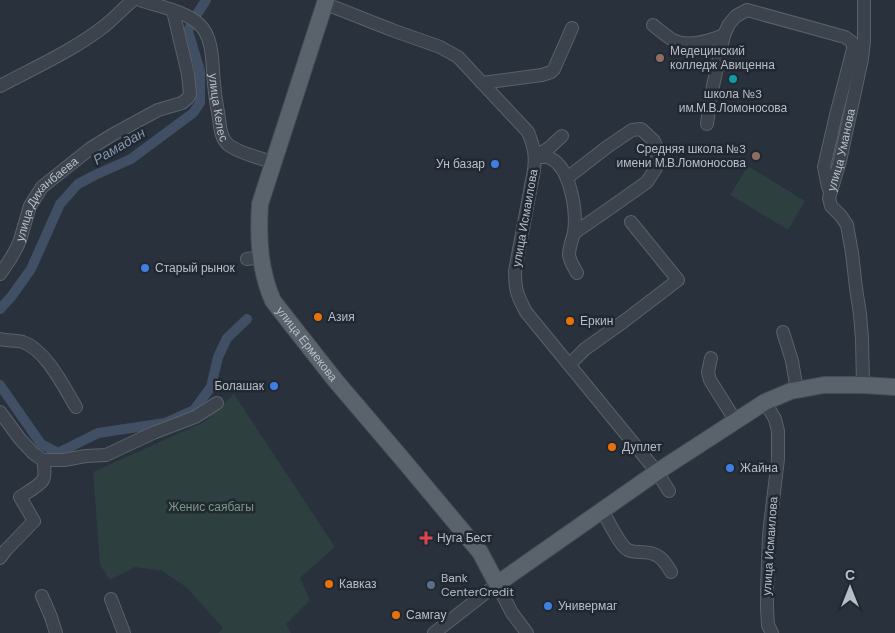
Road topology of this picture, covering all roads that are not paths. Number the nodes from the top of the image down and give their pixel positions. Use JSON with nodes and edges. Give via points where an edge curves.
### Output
{"nodes":[{"id":1,"x":133,"y":0,"type":"edge"},
{"id":2,"x":140,"y":0,"type":"edge"},
{"id":3,"x":864,"y":0,"type":"edge"},
{"id":4,"x":326,"y":2,"type":"edge"},
{"id":5,"x":174,"y":11,"type":"junction"},
{"id":6,"x":653,"y":25,"type":"dead end"},
{"id":7,"x":572,"y":28,"type":"dead end"},
{"id":8,"x":724,"y":35,"type":"junction"},
{"id":9,"x":482,"y":82,"type":"junction"},
{"id":10,"x":0,"y":86,"type":"edge"},
{"id":11,"x":707,"y":124,"type":"dead end"},
{"id":12,"x":562,"y":136,"type":"dead end"},
{"id":13,"x":535,"y":157,"type":"junction"},
{"id":14,"x":273,"y":162,"type":"junction"},
{"id":15,"x":520,"y":169,"type":"dead end"},
{"id":16,"x":534,"y":170,"type":"junction"},
{"id":17,"x":567,"y":178,"type":"junction"},
{"id":18,"x":831,"y":191,"type":"junction"},
{"id":19,"x":631,"y":222,"type":"dead end"},
{"id":20,"x":574,"y":233,"type":"junction"},
{"id":21,"x":577,"y":273,"type":"dead end"},
{"id":22,"x":0,"y":274,"type":"edge"},
{"id":23,"x":783,"y":332,"type":"dead end"},
{"id":24,"x":0,"y":339,"type":"edge"},
{"id":25,"x":711,"y":358,"type":"dead end"},
{"id":26,"x":570,"y":364,"type":"junction"},
{"id":27,"x":863,"y":385,"type":"junction"},
{"id":28,"x":895,"y":387,"type":"edge"},
{"id":29,"x":797,"y":390,"type":"junction"},
{"id":30,"x":765,"y":402,"type":"junction"},
{"id":31,"x":218,"y":403,"type":"dead end"},
{"id":32,"x":76,"y":407,"type":"dead end"},
{"id":33,"x":0,"y":412,"type":"edge"},
{"id":34,"x":736,"y":420,"type":"junction"},
{"id":35,"x":43,"y":460,"type":"junction"},
{"id":36,"x":657,"y":472,"type":"junction"},
{"id":37,"x":670,"y":491,"type":"dead end"},
{"id":38,"x":602,"y":510,"type":"junction"},
{"id":39,"x":0,"y":558,"type":"edge"},
{"id":40,"x":672,"y":572,"type":"dead end"},
{"id":41,"x":497,"y":584,"type":"junction"},
{"id":42,"x":42,"y":596,"type":"dead end"},
{"id":43,"x":112,"y":599,"type":"dead end"},
{"id":44,"x":56,"y":633,"type":"edge"},
{"id":45,"x":124,"y":633,"type":"edge"},
{"id":46,"x":434,"y":633,"type":"edge"},
{"id":47,"x":526,"y":633,"type":"edge"},
{"id":48,"x":772,"y":633,"type":"edge"}],
"edges":[{"from":1,"to":10,"type":"street","via":[[90,36]]},
{"from":2,"to":5,"type":"street","name":"улица Келес"},
{"from":3,"to":18,"type":"street","name":"улица Уманова","via":[[862,59]]},
{"from":4,"to":9,"type":"street","name":"улица Исмаилова","via":[[440,47],[458,57]]},
{"from":4,"to":14,"type":"main road","name":"улица Ермекова"},
{"from":5,"to":14,"type":"street","name":"улица Келес","via":[[193,20],[208,38],[222,136],[250,160]]},
{"from":5,"to":22,"type":"street","name":"улица Диханбаева","via":[[188,74],[188,98],[112,135],[42,187],[30,206],[20,240]]},
{"from":6,"to":8,"type":"street","via":[[674,40],[688,44]]},
{"from":7,"to":9,"type":"street","via":[[550,72]]},
{"from":8,"to":11,"type":"street"},
{"from":8,"to":18,"type":"street","via":[[736,16],[747,10],[845,37],[853,43],[824,167]]},
{"from":9,"to":13,"type":"street","name":"улица Исмаилова","via":[[528,132]]},
{"from":12,"to":13,"type":"street"},
{"from":13,"to":16,"type":"street","name":"улица Исмаилова"},
{"from":13,"to":17,"type":"street","via":[[556,162]]},
{"from":14,"to":41,"type":"main road","name":"улица Ермекова","via":[[260,204],[258,230],[266,286],[273,301],[480,552]]},
{"from":15,"to":16,"type":"street"},
{"from":16,"to":26,"type":"street","name":"улица Исмаилова","via":[[515,270],[515,287],[526,312]]},
{"from":17,"to":20,"type":"street"},
{"from":17,"to":20,"type":"street","via":[[632,130],[641,129],[654,140],[658,160],[646,182]]},
{"from":18,"to":27,"type":"street","name":"улица Уманова","via":[[831,206],[847,225],[852,253],[860,314]]},
{"from":19,"to":26,"type":"street","via":[[678,280],[584,349]]},
{"from":20,"to":21,"type":"street","via":[[569,253]]},
{"from":23,"to":29,"type":"street"},
{"from":24,"to":32,"type":"street","via":[[33,347],[45,358]]},
{"from":25,"to":34,"type":"street","via":[[710,380]]},
{"from":26,"to":36,"type":"street","name":"улица Исмаилова"},
{"from":27,"to":28,"type":"main road"},
{"from":27,"to":29,"type":"main road","via":[[824,385]]},
{"from":29,"to":30,"type":"main road"},
{"from":30,"to":34,"type":"main road"},
{"from":30,"to":48,"type":"street","name":"улица Исмаилова","via":[[778,430],[767,590],[768,625]]},
{"from":31,"to":35,"type":"street","via":[[195,417],[106,454]]},
{"from":33,"to":35,"type":"street","via":[[20,439]]},
{"from":34,"to":36,"type":"main road"},
{"from":35,"to":39,"type":"street","via":[[43,479],[20,497],[34,521]]},
{"from":36,"to":37,"type":"street","name":"улица Исмаилова"},
{"from":36,"to":38,"type":"main road"},
{"from":38,"to":40,"type":"street","via":[[622,545],[633,552],[655,554],[666,562]]},
{"from":38,"to":41,"type":"main road"},
{"from":41,"to":46,"type":"street"},
{"from":41,"to":47,"type":"street","name":"улица Ермекова"},
{"from":42,"to":44,"type":"street"},
{"from":43,"to":45,"type":"street"}]}
